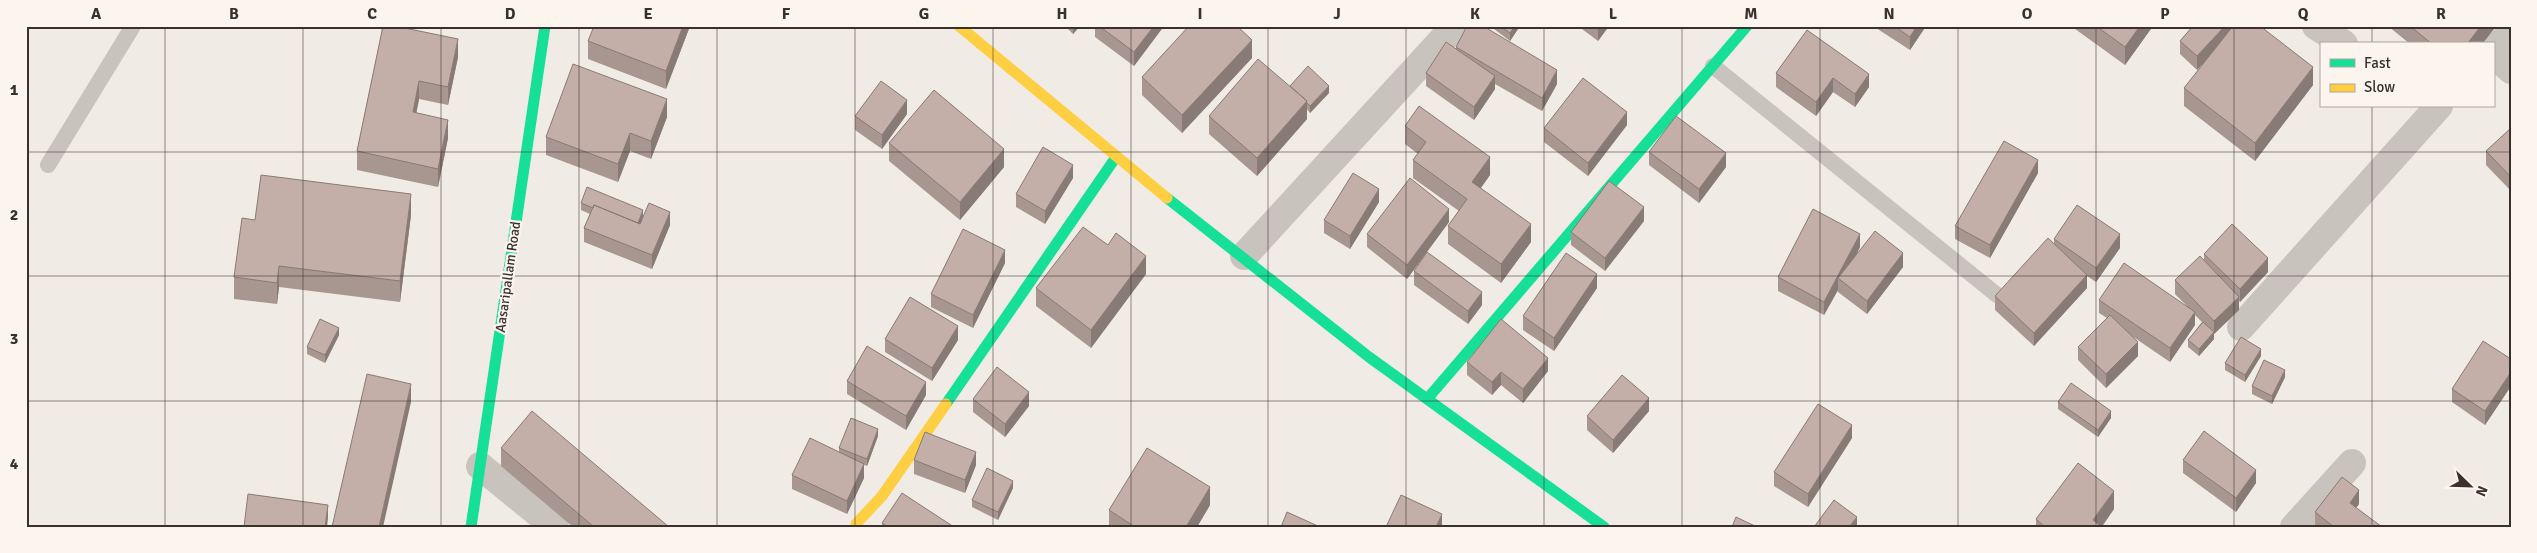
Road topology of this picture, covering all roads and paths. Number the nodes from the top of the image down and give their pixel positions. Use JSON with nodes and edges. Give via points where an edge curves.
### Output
{"nodes":[{"id":1,"x":133,"y":26,"type":"edge"},
{"id":2,"x":545,"y":26,"type":"edge"},
{"id":3,"x":959,"y":26,"type":"edge"},
{"id":4,"x":1455,"y":26,"type":"edge"},
{"id":5,"x":1747,"y":26,"type":"edge"},
{"id":6,"x":2316,"y":26,"type":"edge"},
{"id":7,"x":2511,"y":33,"type":"edge"},
{"id":8,"x":2341,"y":42,"type":"edge"},
{"id":9,"x":2494,"y":52,"type":"edge"},
{"id":10,"x":2494,"y":54,"type":"edge"},
{"id":11,"x":1713,"y":66,"type":"junction"},
{"id":12,"x":2511,"y":70,"type":"edge"},
{"id":13,"x":2437,"y":108,"type":"edge"},
{"id":14,"x":1116,"y":157,"type":"junction"},
{"id":15,"x":48,"y":165,"type":"dead end"},
{"id":16,"x":1244,"y":256,"type":"junction"},
{"id":17,"x":1997,"y":295,"type":"edge"},
{"id":18,"x":2241,"y":327,"type":"dead end"},
{"id":19,"x":1428,"y":398,"type":"junction"},
{"id":20,"x":2352,"y":462,"type":"dead end"},
{"id":21,"x":480,"y":466,"type":"junction"},
{"id":22,"x":856,"y":524,"type":"dead end"},
{"id":23,"x":471,"y":527,"type":"edge"},
{"id":24,"x":555,"y":527,"type":"edge"},
{"id":25,"x":1604,"y":527,"type":"edge"},
{"id":26,"x":2294,"y":527,"type":"edge"}],
"edges":[{"from":1,"to":15,"type":"lane"},
{"from":2,"to":21,"type":"street","name":"Aasaripallam Road"},
{"from":3,"to":14,"type":"street"},
{"from":4,"to":16,"type":"street"},
{"from":5,"to":11,"type":"street"},
{"from":6,"to":8,"type":"street"},
{"from":7,"to":9,"type":"street"},
{"from":10,"to":12,"type":"street"},
{"from":11,"to":17,"type":"lane"},
{"from":11,"to":19,"type":"street"},
{"from":13,"to":18,"type":"street"},
{"from":14,"to":16,"type":"street"},
{"from":14,"to":22,"type":"street","via":[[882,496]]},
{"from":16,"to":19,"type":"street","via":[[1368,357]]},
{"from":19,"to":25,"type":"street"},
{"from":20,"to":26,"type":"street"},
{"from":21,"to":23,"type":"street","name":"Aasaripallam Road"},
{"from":21,"to":24,"type":"street"}]}
